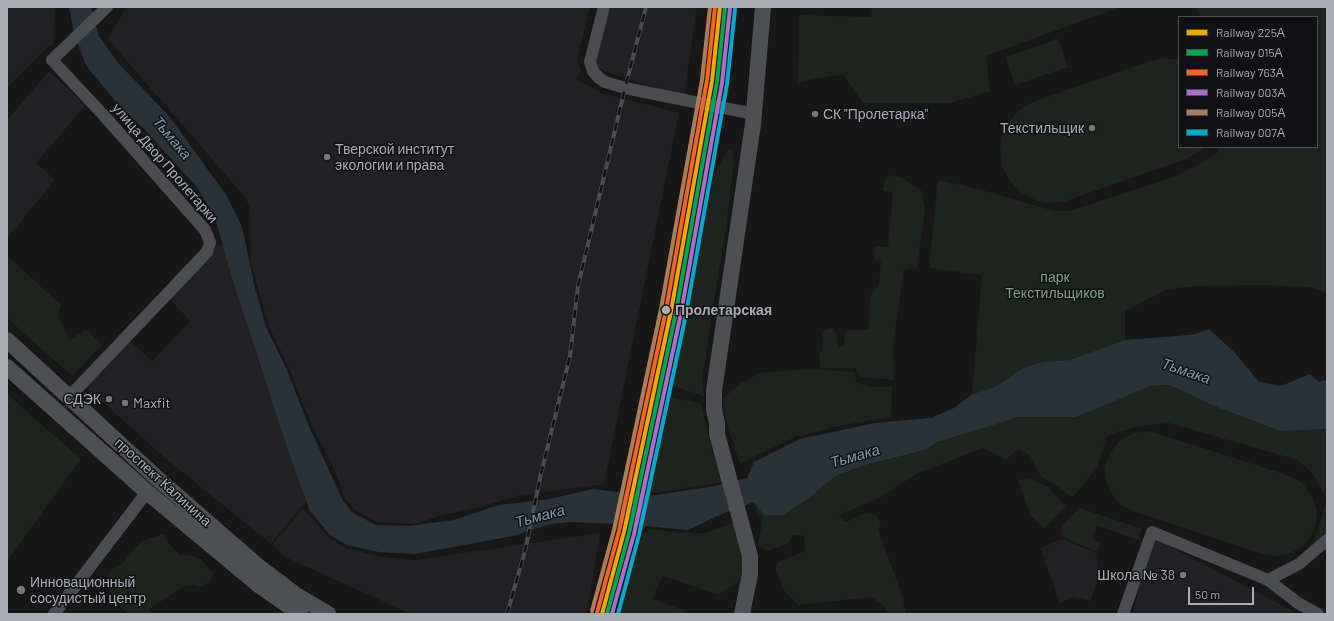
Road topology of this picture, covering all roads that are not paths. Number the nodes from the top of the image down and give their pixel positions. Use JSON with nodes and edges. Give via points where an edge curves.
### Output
{"nodes":[{"id":1,"x":604,"y":7,"type":"edge"},
{"id":2,"x":763,"y":7,"type":"edge"},
{"id":3,"x":104,"y":10,"type":"edge"},
{"id":4,"x":754,"y":114,"type":"junction"},
{"id":5,"x":7,"y":340,"type":"edge"},
{"id":6,"x":7,"y":367,"type":"edge"},
{"id":7,"x":69,"y":396,"type":"junction"},
{"id":8,"x":46,"y":402,"type":"junction"},
{"id":9,"x":167,"y":486,"type":"junction"},
{"id":10,"x":147,"y":492,"type":"junction"},
{"id":11,"x":1327,"y":540,"type":"edge"},
{"id":12,"x":1268,"y":580,"type":"junction"},
{"id":13,"x":54,"y":614,"type":"edge"},
{"id":14,"x":300,"y":614,"type":"edge"},
{"id":15,"x":328,"y":614,"type":"edge"},
{"id":16,"x":742,"y":614,"type":"edge"},
{"id":17,"x":1123,"y":614,"type":"edge"},
{"id":18,"x":1318,"y":614,"type":"edge"}],
"edges":[{"from":1,"to":4,"type":"street","via":[[590,62],[599,78],[625,88]]},
{"from":2,"to":4,"type":"main road"},
{"from":3,"to":7,"type":"street","name":"улица Двор Пролетарки","via":[[52,60],[205,230],[210,242],[207,252]]},
{"from":4,"to":16,"type":"main road","via":[[714,381],[717,434],[750,556],[751,568]]},
{"from":5,"to":7,"type":"main road","name":"проспект Калинина"},
{"from":6,"to":8,"type":"main road","name":"проспект Калинина"},
{"from":7,"to":8,"type":"main road","via":[[58,402]]},
{"from":7,"to":9,"type":"main road","name":"проспект Калинина"},
{"from":8,"to":10,"type":"main road","name":"проспект Калинина"},
{"from":9,"to":10,"type":"main road","via":[[155,486]]},
{"from":9,"to":15,"type":"main road","name":"проспект Калинина","via":[[266,573]]},
{"from":10,"to":13,"type":"street"},
{"from":10,"to":14,"type":"main road","name":"проспект Калинина","via":[[260,586]]},
{"from":11,"to":12,"type":"street","via":[[1298,564]]},
{"from":12,"to":17,"type":"street","via":[[1152,532]]},
{"from":12,"to":18,"type":"street","via":[[1298,603]]}]}
